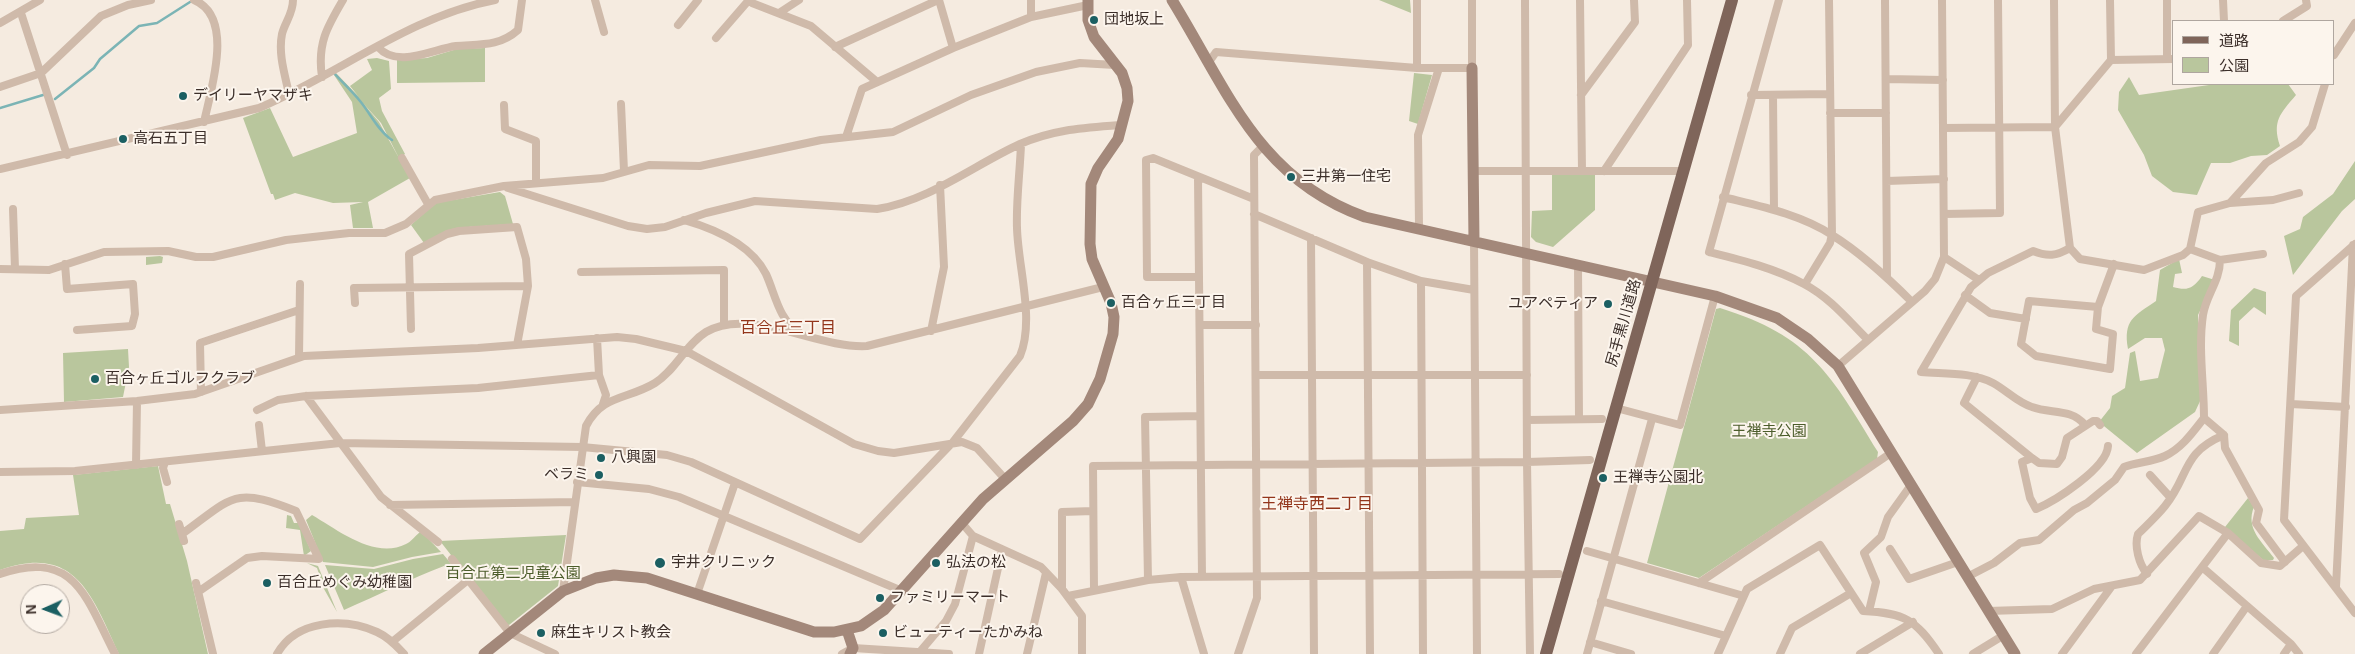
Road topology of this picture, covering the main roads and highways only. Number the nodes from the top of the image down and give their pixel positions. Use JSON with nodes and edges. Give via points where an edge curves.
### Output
{"nodes":[{"id":1,"x":1732,"y":0,"type":"edge"},
{"id":2,"x":1546,"y":654,"type":"edge"}],
"edges":[{"from":1,"to":2,"type":"main road","name":"尻手黒川道路"}]}
